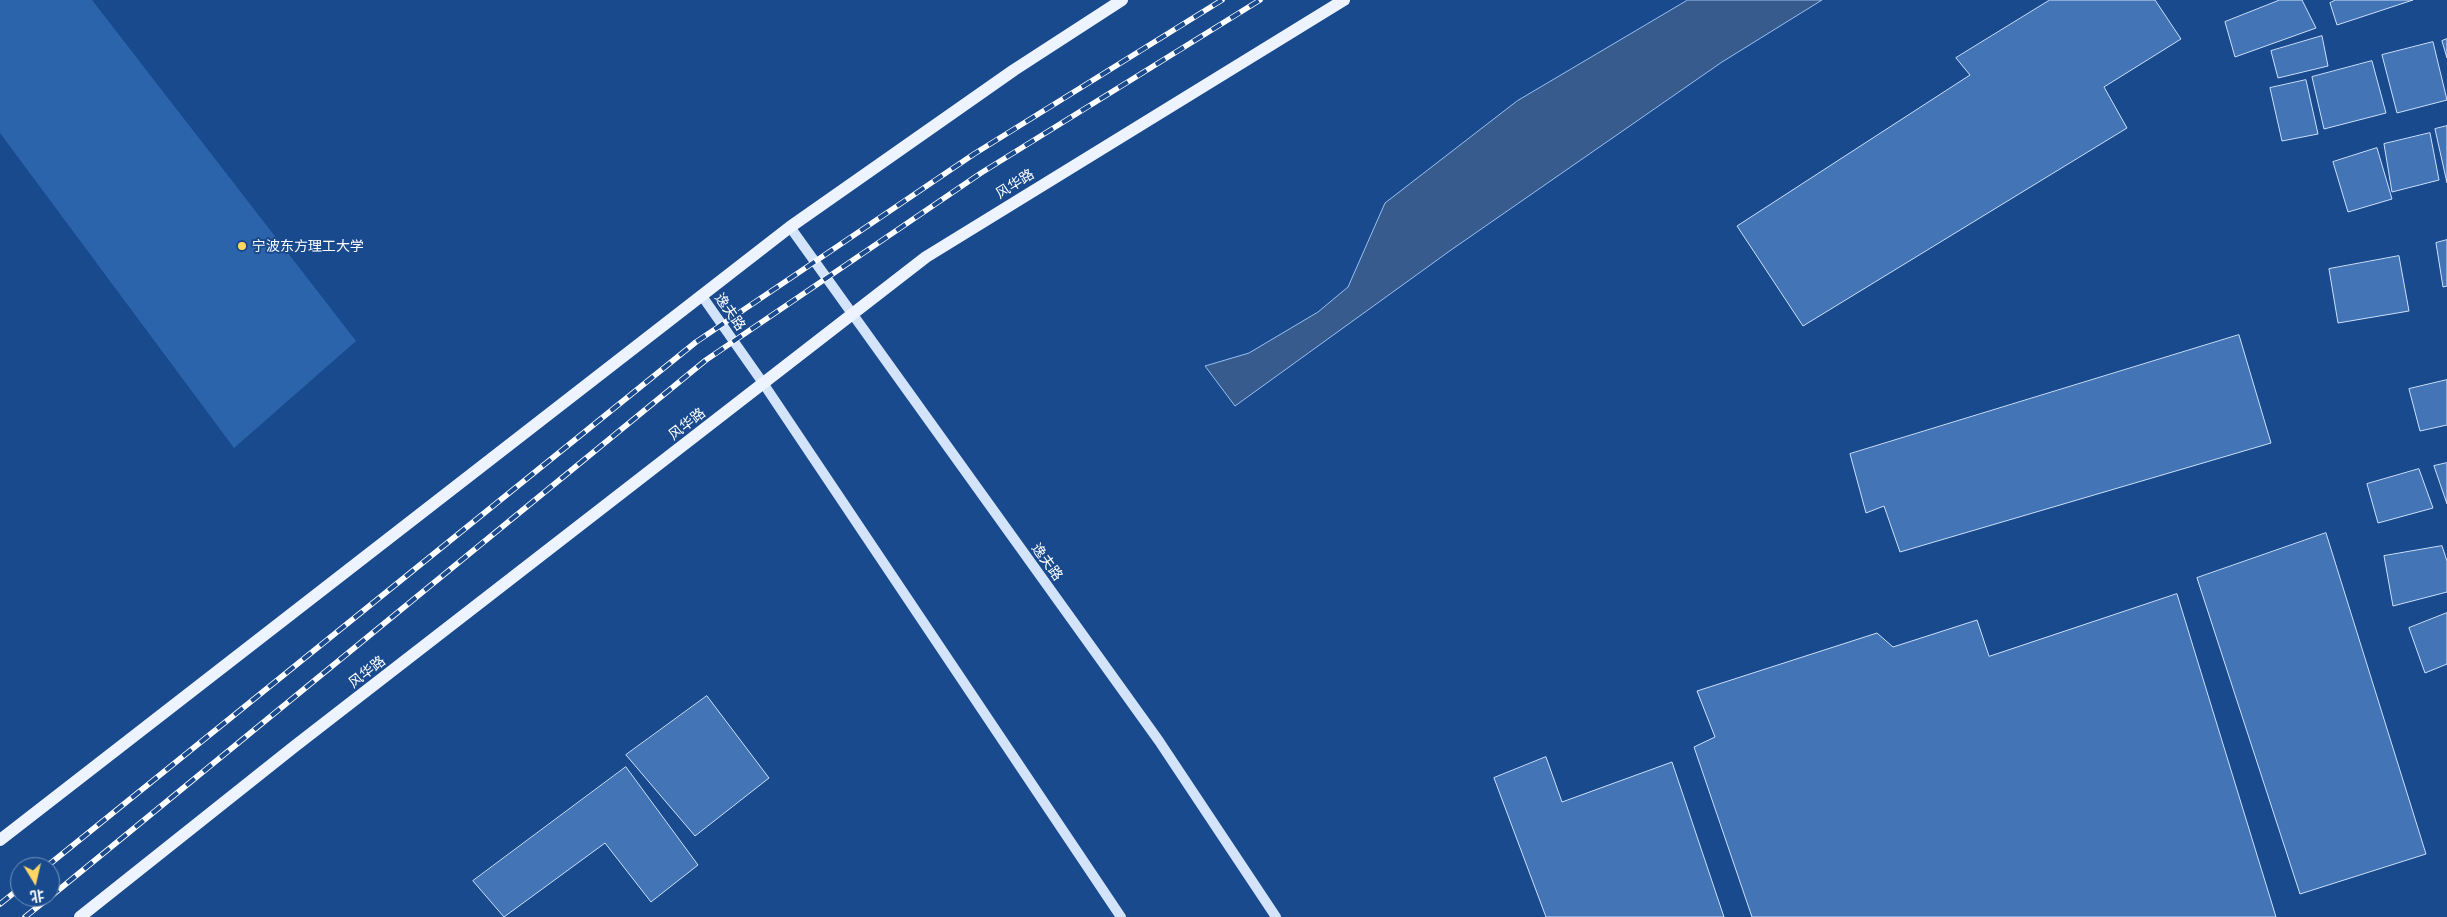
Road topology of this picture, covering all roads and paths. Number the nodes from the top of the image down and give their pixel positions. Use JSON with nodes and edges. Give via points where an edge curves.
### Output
{"nodes":[{"id":1,"x":1122,"y":0,"type":"edge"},
{"id":2,"x":1344,"y":0,"type":"edge"},
{"id":3,"x":790,"y":227,"type":"junction"},
{"id":4,"x":702,"y":296,"type":"junction"},
{"id":5,"x":852,"y":314,"type":"junction"},
{"id":6,"x":763,"y":383,"type":"junction"},
{"id":7,"x":0,"y":840,"type":"edge"},
{"id":8,"x":80,"y":917,"type":"edge"},
{"id":9,"x":1121,"y":917,"type":"edge"},
{"id":10,"x":1276,"y":917,"type":"edge"}],
"edges":[{"from":1,"to":3,"type":"main road","via":[[1014,70]]},
{"from":2,"to":5,"type":"main road","name":"风华路","via":[[926,257]]},
{"from":3,"to":4,"type":"main road"},
{"from":3,"to":5,"type":"main road","name":"逸夫路"},
{"from":4,"to":6,"type":"main road","name":"逸夫路"},
{"from":4,"to":7,"type":"main road"},
{"from":5,"to":6,"type":"main road","name":"风华路"},
{"from":5,"to":10,"type":"main road","name":"逸夫路","via":[[1159,740]]},
{"from":6,"to":8,"type":"main road","name":"风华路"},
{"from":6,"to":9,"type":"main road","name":"逸夫路"}]}
